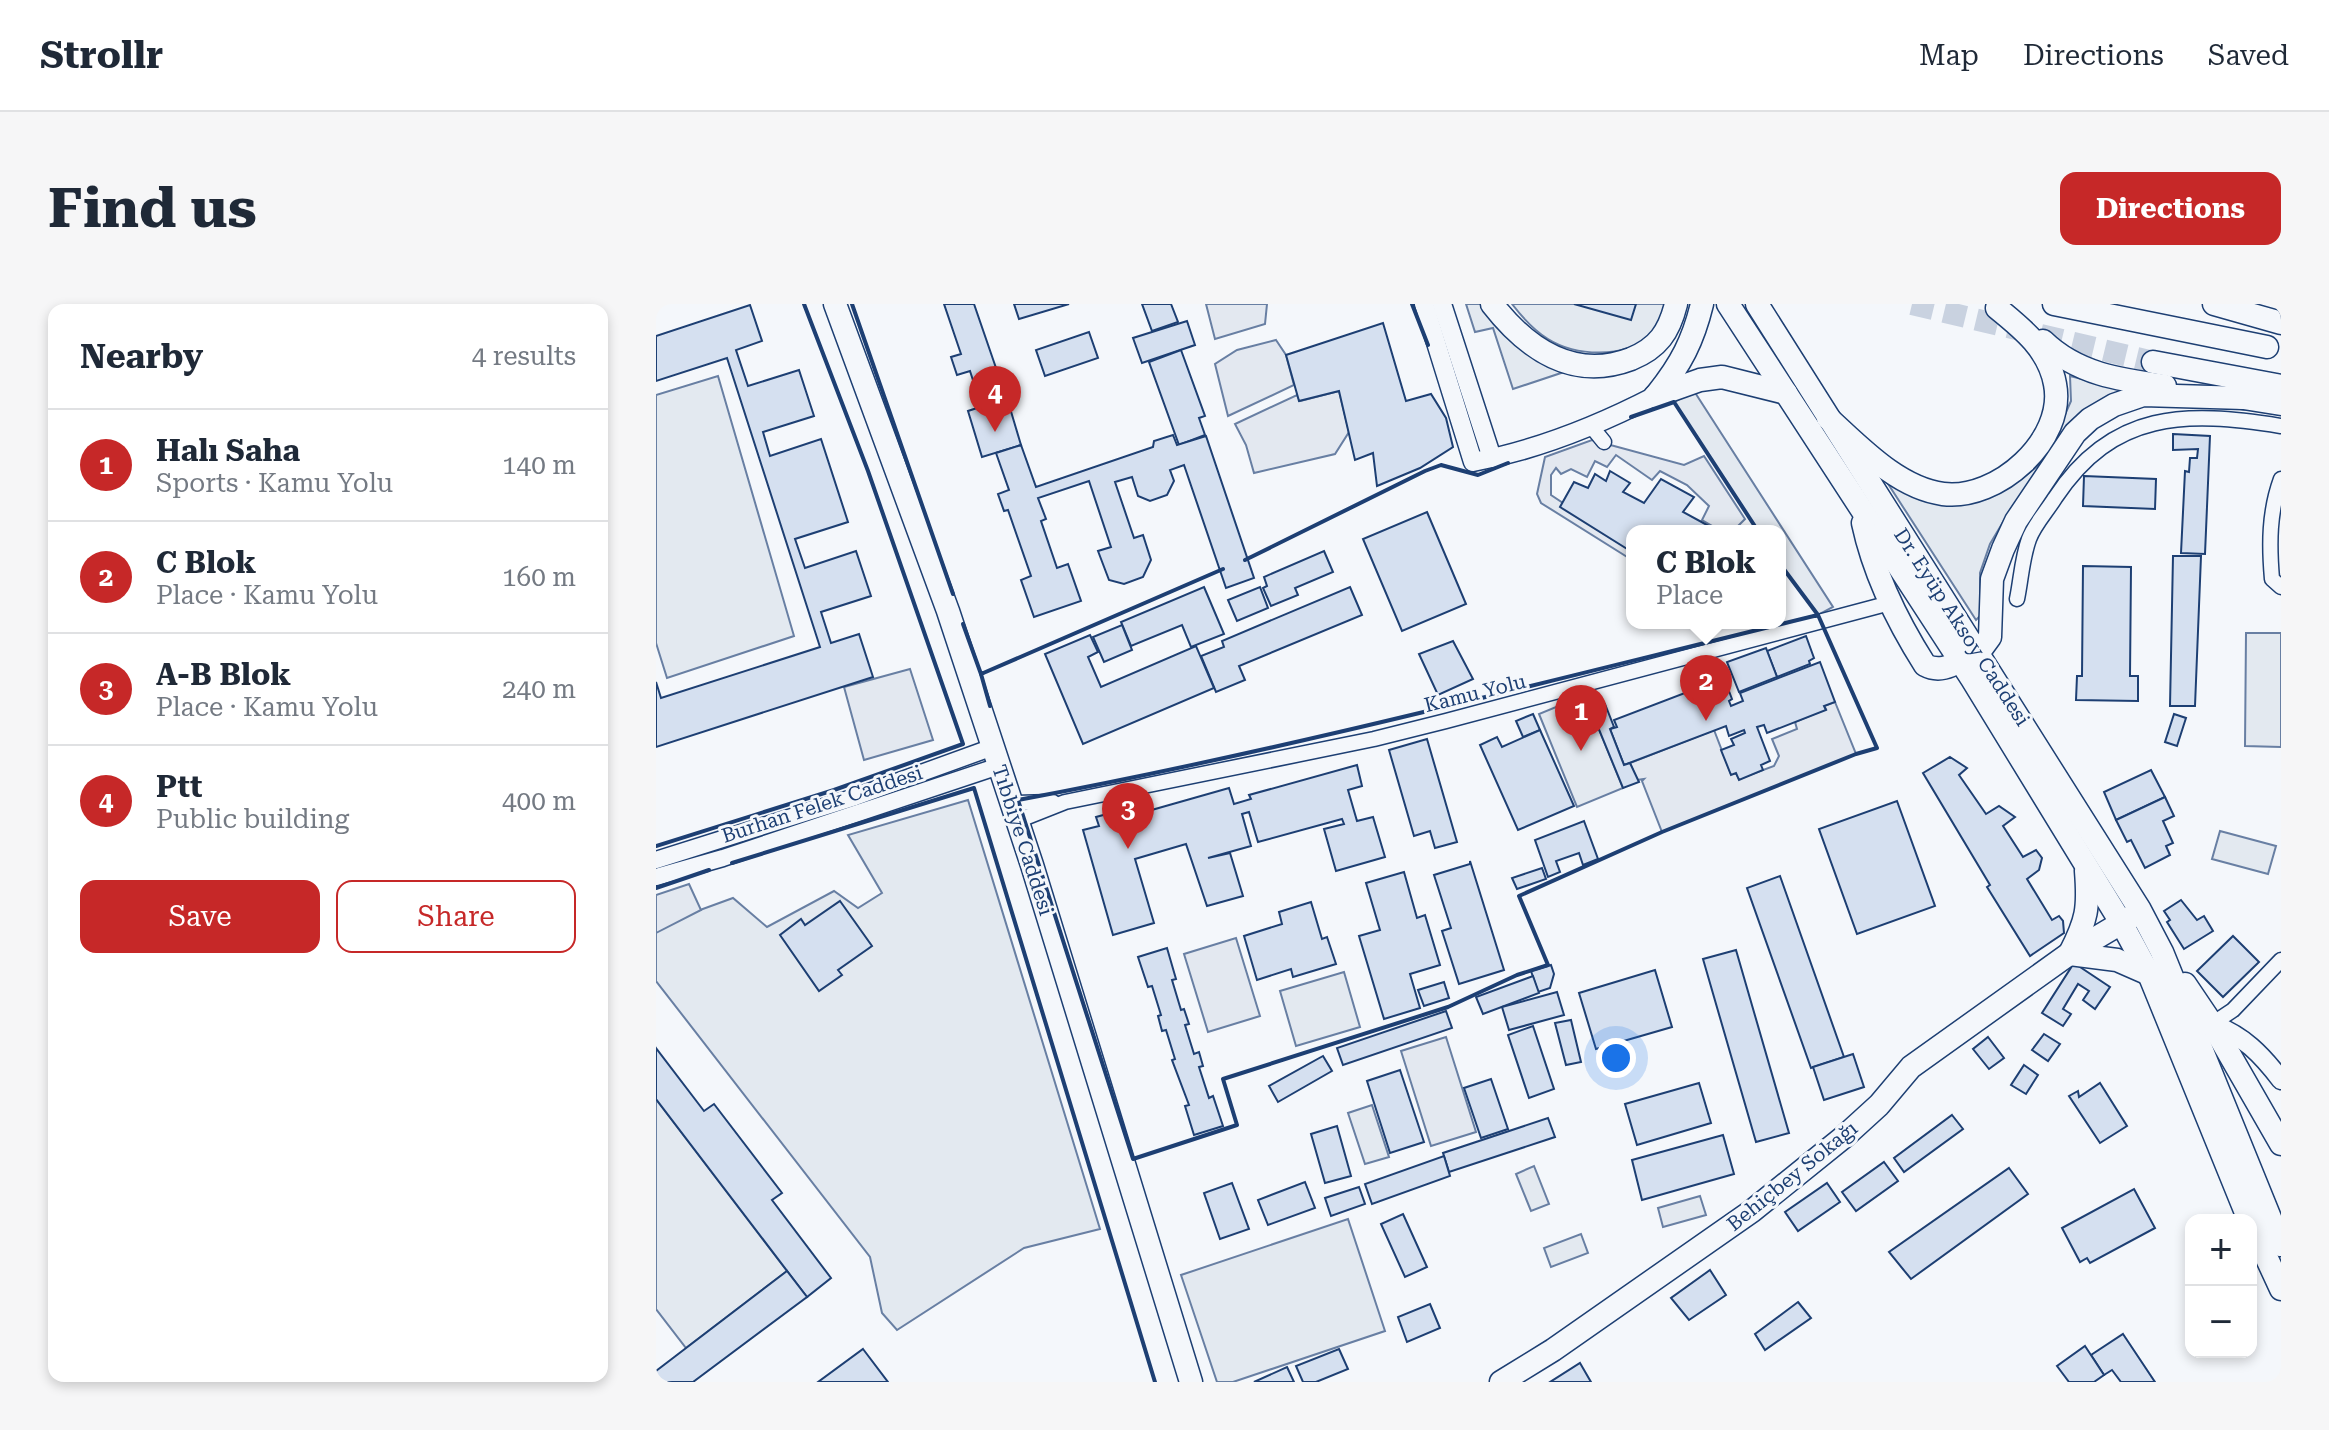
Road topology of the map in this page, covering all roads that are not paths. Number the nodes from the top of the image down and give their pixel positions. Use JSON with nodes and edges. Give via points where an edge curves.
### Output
{"nodes":[{"id":1,"x":835,"y":304,"type":"edge"},
{"id":2,"x":1424,"y":304,"type":"edge"},
{"id":3,"x":1442,"y":304,"type":"edge"},
{"id":4,"x":1492,"y":304,"type":"edge"},
{"id":5,"x":1676,"y":304,"type":"edge"},
{"id":6,"x":1702,"y":304,"type":"edge"},
{"id":7,"x":1728,"y":304,"type":"edge"},
{"id":8,"x":1757,"y":304,"type":"edge"},
{"id":9,"x":2054,"y":304,"type":"edge"},
{"id":10,"x":2105,"y":304,"type":"edge"},
{"id":11,"x":2214,"y":304,"type":"edge"},
{"id":12,"x":1991,"y":306,"type":"edge"},
{"id":13,"x":2281,"y":323,"type":"edge"},
{"id":14,"x":2274,"y":348,"type":"edge"},
{"id":15,"x":2153,"y":362,"type":"tunnel mouth"},
{"id":16,"x":2281,"y":386,"type":"edge"},
{"id":17,"x":1786,"y":393,"type":"junction"},
{"id":18,"x":1655,"y":396,"type":"junction"},
{"id":19,"x":2244,"y":398,"type":"junction"},
{"id":20,"x":2281,"y":404,"type":"edge"},
{"id":21,"x":1828,"y":418,"type":"junction"},
{"id":22,"x":1591,"y":426,"type":"junction"},
{"id":23,"x":2281,"y":426,"type":"edge"},
{"id":24,"x":1604,"y":442,"type":"dead end"},
{"id":25,"x":1492,"y":458,"type":"junction"},
{"id":26,"x":2281,"y":479,"type":"edge"},
{"id":27,"x":1859,"y":506,"type":"junction"},
{"id":28,"x":2281,"y":587,"type":"edge"},
{"id":29,"x":2017,"y":599,"type":"dead end"},
{"id":30,"x":1890,"y":603,"type":"junction"},
{"id":31,"x":1969,"y":656,"type":"junction"},
{"id":32,"x":996,"y":757,"type":"junction"},
{"id":33,"x":1014,"y":812,"type":"junction"},
{"id":34,"x":656,"y":860,"type":"edge"},
{"id":35,"x":2085,"y":865,"type":"junction"},
{"id":36,"x":656,"y":877,"type":"edge"},
{"id":37,"x":2140,"y":910,"type":"junction"},
{"id":38,"x":2122,"y":924,"type":"junction"},
{"id":39,"x":2162,"y":952,"type":"junction"},
{"id":40,"x":2069,"y":954,"type":"junction"},
{"id":41,"x":2281,"y":960,"type":"edge"},
{"id":42,"x":2149,"y":974,"type":"junction"},
{"id":43,"x":2212,"y":1024,"type":"junction"},
{"id":44,"x":2281,"y":1080,"type":"edge"},
{"id":45,"x":2281,"y":1144,"type":"edge"},
{"id":46,"x":2247,"y":1214,"type":"edge"},
{"id":47,"x":2257,"y":1238,"type":"edge"},
{"id":48,"x":2281,"y":1245,"type":"edge"},
{"id":49,"x":2278,"y":1284,"type":"edge"},
{"id":50,"x":1191,"y":1382,"type":"edge"},
{"id":51,"x":1501,"y":1382,"type":"edge"}],
"edges":[{"from":1,"to":32,"type":"main road","name":"Tıbbiye Caddesi"},
{"from":2,"to":25,"type":"main road","via":[[1473,462]]},
{"from":3,"to":25,"type":"main road"},
{"from":4,"to":5,"type":"main road","via":[[1509,326],[1549,355],[1601,367],[1654,348],[1672,323]]},
{"from":6,"to":18,"type":"main road","via":[[1690,347]]},
{"from":7,"to":17,"type":"main road"},
{"from":8,"to":21,"type":"main road","name":"Dr. Eyüp Aksoy Caddesi"},
{"from":9,"to":14,"type":"main road"},
{"from":10,"to":14,"type":"main road"},
{"from":11,"to":13,"type":"main road"},
{"from":12,"to":19,"type":"main road","via":[[2021,319],[2071,364],[2098,374]]},
{"from":12,"to":21,"type":"main road","via":[[2036,343],[2056,386],[2045,433],[2020,468],[2001,482],[1945,495],[1916,487]]},
{"from":15,"to":16,"type":"main road"},
{"from":17,"to":18,"type":"main road","via":[[1722,377]]},
{"from":17,"to":27,"type":"main road"},
{"from":18,"to":22,"type":"main road"},
{"from":19,"to":20,"type":"main road"},
{"from":19,"to":31,"type":"main road","via":[[2143,395],[2114,405],[2075,433],[2016,521],[1992,579],[1990,637]]},
{"from":21,"to":31,"type":"main road","name":"Dr. Eyüp Aksoy Caddesi"},
{"from":22,"to":24,"type":"street"},
{"from":22,"to":25,"type":"main road"},
{"from":23,"to":29,"type":"street","via":[[2184,418],[2146,423],[2104,444],[2069,478],[2029,538]]},
{"from":26,"to":28,"type":"street","via":[[2269,545],[2272,579]]},
{"from":27,"to":30,"type":"main road","via":[[1869,552]]},
{"from":27,"to":31,"type":"main road"},
{"from":30,"to":31,"type":"main road","via":[[1925,665],[1943,669]]},
{"from":30,"to":33,"type":"street","name":"Kamu Yolu","via":[[1374,739]]},
{"from":31,"to":35,"type":"main road"},
{"from":31,"to":37,"type":"main road","name":"Dr. Eyüp Aksoy Caddesi"},
{"from":32,"to":33,"type":"main road","name":"Tıbbiye Caddesi"},
{"from":32,"to":34,"type":"street","name":"Burhan Felek Caddesi"},
{"from":32,"to":36,"type":"street","name":"Burhan Felek Caddesi","via":[[723,858]]},
{"from":33,"to":50,"type":"main road","name":"Tıbbiye Caddesi"},
{"from":35,"to":38,"type":"main road"},
{"from":35,"to":40,"type":"main road","via":[[2089,905]]},
{"from":37,"to":38,"type":"main road","name":"Behiçbey Sokağı"},
{"from":37,"to":39,"type":"main road","name":"Dr. Eyüp Aksoy Caddesi"},
{"from":38,"to":40,"type":"main road","name":"Behiçbey Sokağı"},
{"from":38,"to":42,"type":"main road"},
{"from":39,"to":43,"type":"main road","name":"Dr. Eyüp Aksoy Caddesi"},
{"from":39,"to":48,"type":"main road","name":"Dr. Eyüp Aksoy Caddesi"},
{"from":40,"to":42,"type":"main road","via":[[2104,957]]},
{"from":40,"to":51,"type":"main road","name":"Behiçbey Sokağı","via":[[1911,1067],[1845,1136],[1752,1211]]},
{"from":41,"to":43,"type":"street","via":[[2233,1010]]},
{"from":42,"to":46,"type":"main road"},
{"from":43,"to":44,"type":"main road","name":"Dr. Eyüp Aksoy Caddesi","via":[[2244,1040]]},
{"from":43,"to":45,"type":"main road","name":"Dr. Eyüp Aksoy Caddesi"},
{"from":47,"to":49,"type":"main road"}]}
